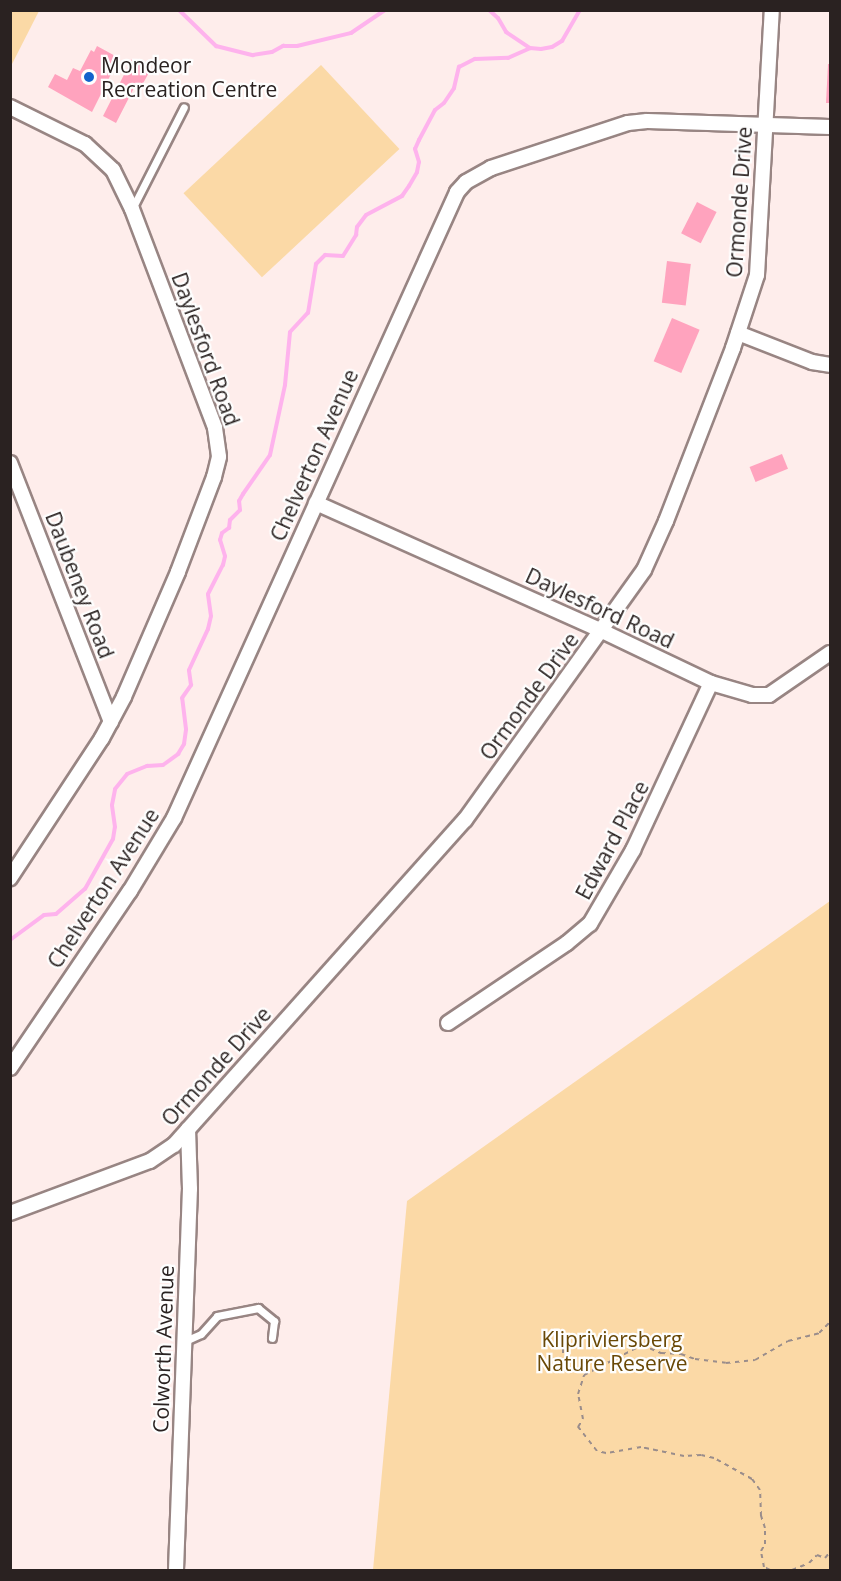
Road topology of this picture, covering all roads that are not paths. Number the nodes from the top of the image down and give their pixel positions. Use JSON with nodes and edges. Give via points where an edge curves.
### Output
{"nodes":[{"id":1,"x":772,"y":13,"type":"edge"},
{"id":2,"x":10,"y":107,"type":"edge"},
{"id":3,"x":184,"y":107,"type":"dead end"},
{"id":4,"x":766,"y":126,"type":"junction"},
{"id":5,"x":831,"y":128,"type":"edge"},
{"id":6,"x":132,"y":209,"type":"junction"},
{"id":7,"x":738,"y":333,"type":"junction"},
{"id":8,"x":831,"y":365,"type":"edge"},
{"id":9,"x":11,"y":466,"type":"edge"},
{"id":10,"x":316,"y":503,"type":"junction"},
{"id":11,"x":602,"y":631,"type":"junction"},
{"id":12,"x":831,"y":653,"type":"edge"},
{"id":13,"x":711,"y":683,"type":"junction"},
{"id":14,"x":111,"y":722,"type":"junction"},
{"id":15,"x":10,"y":878,"type":"edge"},
{"id":16,"x":448,"y":1023,"type":"dead end"},
{"id":17,"x":10,"y":1068,"type":"edge"},
{"id":18,"x":189,"y":1129,"type":"junction"},
{"id":19,"x":10,"y":1213,"type":"edge"},
{"id":20,"x":272,"y":1338,"type":"dead end"},
{"id":21,"x":185,"y":1341,"type":"junction"},
{"id":22,"x":176,"y":1570,"type":"edge"}],
"edges":[{"from":1,"to":4,"type":"street","name":"Ormonde Drive"},
{"from":2,"to":6,"type":"street","name":"Daylesford Road","via":[[94,150],[113,170]]},
{"from":3,"to":6,"type":"lane"},
{"from":4,"to":5,"type":"street","name":"Chelverton Avenue"},
{"from":4,"to":7,"type":"street","name":"Ormonde Drive","via":[[758,266]]},
{"from":4,"to":10,"type":"street","name":"Chelverton Avenue","via":[[628,123],[520,157],[466,182],[451,202]]},
{"from":6,"to":14,"type":"street","name":"Daylesford Road","via":[[215,429],[219,457],[178,572]]},
{"from":7,"to":8,"type":"street","via":[[812,362]]},
{"from":7,"to":11,"type":"street","name":"Ormonde Drive","via":[[654,549]]},
{"from":9,"to":14,"type":"street","name":"Daubeney Road"},
{"from":10,"to":11,"type":"street","name":"Daylesford Road"},
{"from":10,"to":17,"type":"street","name":"Chelverton Avenue","via":[[165,835]]},
{"from":11,"to":13,"type":"street","name":"Daylesford Road"},
{"from":11,"to":18,"type":"street","name":"Ormonde Drive","via":[[465,820]]},
{"from":12,"to":13,"type":"street","name":"Daylesford Road","via":[[769,695],[752,695]]},
{"from":13,"to":16,"type":"street","name":"Edward Place","via":[[633,850],[590,924]]},
{"from":14,"to":15,"type":"street","name":"Daylesford Road"},
{"from":18,"to":19,"type":"street","name":"Ormonde Drive","via":[[167,1151],[150,1161]]},
{"from":18,"to":21,"type":"street","name":"Colworth Avenue"},
{"from":20,"to":21,"type":"lane","via":[[274,1321],[258,1308],[218,1316],[201,1334]]},
{"from":21,"to":22,"type":"street","name":"Colworth Avenue"}]}
